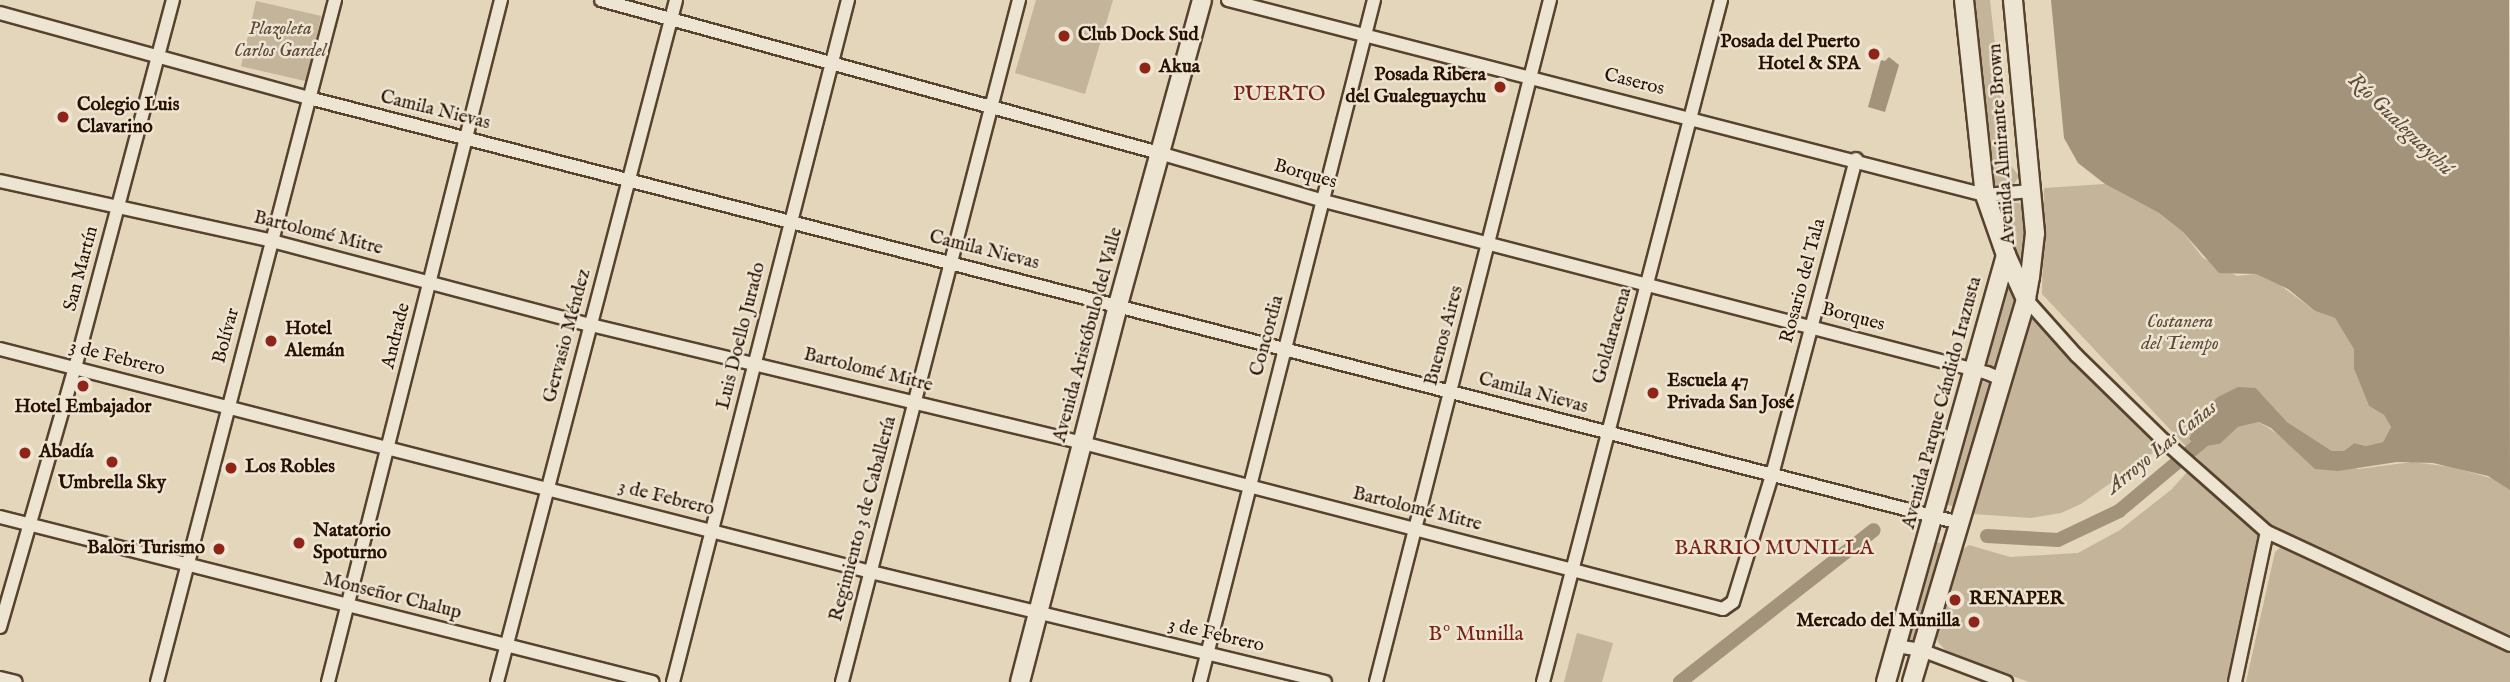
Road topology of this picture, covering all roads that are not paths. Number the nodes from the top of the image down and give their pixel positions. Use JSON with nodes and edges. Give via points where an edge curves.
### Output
{"nodes":[{"id":1,"x":173,"y":0,"type":"edge"},
{"id":2,"x":335,"y":0,"type":"edge"},
{"id":3,"x":501,"y":0,"type":"edge"},
{"id":4,"x":601,"y":0,"type":"edge"},
{"id":5,"x":676,"y":0,"type":"edge"},
{"id":6,"x":848,"y":0,"type":"edge"},
{"id":7,"x":1019,"y":0,"type":"edge"},
{"id":8,"x":1202,"y":0,"type":"edge"},
{"id":9,"x":1228,"y":0,"type":"edge"},
{"id":10,"x":1374,"y":0,"type":"edge"},
{"id":11,"x":1550,"y":0,"type":"edge"},
{"id":12,"x":1721,"y":0,"type":"edge"},
{"id":13,"x":1964,"y":0,"type":"edge"},
{"id":14,"x":2013,"y":0,"type":"edge"},
{"id":15,"x":0,"y":13,"type":"edge"},
{"id":16,"x":672,"y":19,"type":"junction"},
{"id":17,"x":1366,"y":35,"type":"junction"},
{"id":18,"x":158,"y":56,"type":"junction"},
{"id":19,"x":831,"y":63,"type":"junction"},
{"id":20,"x":1531,"y":77,"type":"junction"},
{"id":21,"x":309,"y":98,"type":"junction"},
{"id":22,"x":991,"y":106,"type":"junction"},
{"id":23,"x":1690,"y":117,"type":"junction"},
{"id":24,"x":467,"y":139,"type":"junction"},
{"id":25,"x":1159,"y":153,"type":"junction"},
{"id":26,"x":1856,"y":159,"type":"junction"},
{"id":27,"x":629,"y":180,"type":"junction"},
{"id":28,"x":0,"y":181,"type":"edge"},
{"id":29,"x":2031,"y":191,"type":"junction"},
{"id":30,"x":1985,"y":195,"type":"junction"},
{"id":31,"x":1324,"y":201,"type":"junction"},
{"id":32,"x":118,"y":209,"type":"junction"},
{"id":33,"x":791,"y":222,"type":"junction"},
{"id":34,"x":272,"y":242,"type":"junction"},
{"id":35,"x":1489,"y":244,"type":"junction"},
{"id":36,"x":2006,"y":255,"type":"junction"},
{"id":37,"x":951,"y":263,"type":"junction"},
{"id":38,"x":430,"y":283,"type":"junction"},
{"id":39,"x":1647,"y":285,"type":"junction"},
{"id":40,"x":2026,"y":299,"type":"junction"},
{"id":41,"x":1118,"y":305,"type":"junction"},
{"id":42,"x":591,"y":325,"type":"junction"},
{"id":43,"x":1812,"y":327,"type":"junction"},
{"id":44,"x":0,"y":349,"type":"edge"},
{"id":45,"x":1285,"y":349,"type":"junction"},
{"id":46,"x":755,"y":363,"type":"junction"},
{"id":47,"x":75,"y":368,"type":"junction"},
{"id":48,"x":1975,"y":370,"type":"junction"},
{"id":49,"x":2001,"y":379,"type":"junction"},
{"id":50,"x":1450,"y":392,"type":"junction"},
{"id":51,"x":915,"y":402,"type":"junction"},
{"id":52,"x":229,"y":407,"type":"junction"},
{"id":53,"x":1606,"y":433,"type":"junction"},
{"id":54,"x":1083,"y":443,"type":"junction"},
{"id":55,"x":388,"y":448,"type":"junction"},
{"id":56,"x":1772,"y":475,"type":"junction"},
{"id":57,"x":1250,"y":487,"type":"junction"},
{"id":58,"x":548,"y":489,"type":"junction"},
{"id":59,"x":0,"y":517,"type":"edge"},
{"id":60,"x":1934,"y":517,"type":"junction"},
{"id":61,"x":1960,"y":523,"type":"junction"},
{"id":62,"x":29,"y":524,"type":"junction"},
{"id":63,"x":1415,"y":530,"type":"junction"},
{"id":64,"x":712,"y":531,"type":"junction"},
{"id":65,"x":2267,"y":532,"type":"junction"},
{"id":66,"x":187,"y":566,"type":"junction"},
{"id":67,"x":1572,"y":570,"type":"junction"},
{"id":68,"x":871,"y":572,"type":"junction"},
{"id":69,"x":348,"y":606,"type":"junction"},
{"id":70,"x":1723,"y":610,"type":"joint"},
{"id":71,"x":1039,"y":613,"type":"junction"},
{"id":72,"x":0,"y":627,"type":"edge"},
{"id":73,"x":2510,"y":645,"type":"edge"},
{"id":74,"x":507,"y":646,"type":"junction"},
{"id":75,"x":1896,"y":646,"type":"junction"},
{"id":76,"x":1921,"y":650,"type":"junction"},
{"id":77,"x":1207,"y":654,"type":"junction"},
{"id":78,"x":0,"y":678,"type":"edge"},
{"id":79,"x":16,"y":682,"type":"edge"},
{"id":80,"x":157,"y":682,"type":"edge"},
{"id":81,"x":328,"y":682,"type":"edge"},
{"id":82,"x":497,"y":682,"type":"edge"},
{"id":83,"x":652,"y":682,"type":"edge"},
{"id":84,"x":673,"y":682,"type":"edge"},
{"id":85,"x":842,"y":682,"type":"edge"},
{"id":86,"x":1020,"y":682,"type":"edge"},
{"id":87,"x":1200,"y":682,"type":"edge"},
{"id":88,"x":1325,"y":682,"type":"edge"},
{"id":89,"x":1376,"y":682,"type":"edge"},
{"id":90,"x":1543,"y":682,"type":"edge"},
{"id":91,"x":1886,"y":682,"type":"edge"},
{"id":92,"x":1912,"y":682,"type":"edge"},
{"id":93,"x":2006,"y":682,"type":"edge"},
{"id":94,"x":2235,"y":682,"type":"edge"}],
"edges":[{"from":1,"to":18,"type":"street","name":"San Martín"},
{"from":2,"to":21,"type":"street","name":"Bolívar"},
{"from":3,"to":24,"type":"street","name":"Andrade"},
{"from":4,"to":16,"type":"street","name":"Borques"},
{"from":5,"to":16,"type":"street","name":"Gervasio Méndez"},
{"from":6,"to":19,"type":"street","name":"Luis Doello Jurado"},
{"from":7,"to":22,"type":"street","name":"Regimiento 3 de Caballería"},
{"from":8,"to":25,"type":"main road","name":"Avenida Aristóbulo del Valle"},
{"from":9,"to":17,"type":"street","name":"Caseros"},
{"from":10,"to":17,"type":"street","name":"Concordia"},
{"from":11,"to":20,"type":"street","name":"Buenos Aires"},
{"from":12,"to":23,"type":"street","name":"Goldaracena"},
{"from":13,"to":30,"type":"main road","name":"Avenida Almirante Brown"},
{"from":14,"to":29,"type":"main road","name":"Avenida Almirante Brown"},
{"from":15,"to":18,"type":"street","name":"Camila Nievas"},
{"from":16,"to":19,"type":"street","name":"Borques"},
{"from":16,"to":27,"type":"street","name":"Gervasio Méndez"},
{"from":17,"to":20,"type":"street","name":"Caseros"},
{"from":17,"to":31,"type":"street","name":"Concordia"},
{"from":18,"to":21,"type":"street","name":"Camila Nievas"},
{"from":18,"to":32,"type":"street","name":"San Martín"},
{"from":19,"to":22,"type":"street","name":"Borques"},
{"from":19,"to":33,"type":"street","name":"Luis Doello Jurado"},
{"from":20,"to":23,"type":"street","name":"Caseros"},
{"from":20,"to":35,"type":"street","name":"Buenos Aires"},
{"from":21,"to":24,"type":"street","name":"Camila Nievas"},
{"from":21,"to":34,"type":"street","name":"Bolívar"},
{"from":22,"to":25,"type":"street","name":"Borques"},
{"from":22,"to":37,"type":"street","name":"Regimiento 3 de Caballería"},
{"from":23,"to":26,"type":"street","name":"Caseros"},
{"from":23,"to":39,"type":"street","name":"Goldaracena"},
{"from":24,"to":27,"type":"street","name":"Camila Nievas"},
{"from":24,"to":38,"type":"street","name":"Andrade"},
{"from":25,"to":31,"type":"street","name":"Borques"},
{"from":25,"to":41,"type":"main road","name":"Avenida Aristóbulo del Valle"},
{"from":26,"to":30,"type":"street","name":"Caseros"},
{"from":26,"to":43,"type":"street","name":"Rosario del Tala"},
{"from":27,"to":33,"type":"street","name":"Camila Nievas"},
{"from":27,"to":42,"type":"street","name":"Gervasio Méndez"},
{"from":28,"to":32,"type":"street","name":"Bartolomé Mitre"},
{"from":29,"to":30,"type":"street","name":"Caseros"},
{"from":29,"to":40,"type":"main road","name":"Avenida Almirante Brown","via":[[2035,233]]},
{"from":30,"to":36,"type":"main road","name":"Avenida Almirante Brown"},
{"from":31,"to":35,"type":"street","name":"Borques"},
{"from":31,"to":45,"type":"street","name":"Concordia"},
{"from":32,"to":34,"type":"street","name":"Bartolomé Mitre"},
{"from":32,"to":47,"type":"street","name":"San Martín"},
{"from":33,"to":37,"type":"street","name":"Camila Nievas"},
{"from":33,"to":46,"type":"street","name":"Luis Doello Jurado"},
{"from":34,"to":38,"type":"street","name":"Bartolomé Mitre"},
{"from":34,"to":52,"type":"street","name":"Bolívar"},
{"from":35,"to":39,"type":"street","name":"Borques"},
{"from":35,"to":50,"type":"street","name":"Buenos Aires"},
{"from":36,"to":40,"type":"main road","name":"Avenida Almirante Brown"},
{"from":36,"to":48,"type":"main road","name":"Avenida Parque Cándido Irazusta"},
{"from":37,"to":41,"type":"street","name":"Camila Nievas"},
{"from":37,"to":51,"type":"street","name":"Regimiento 3 de Caballería"},
{"from":38,"to":42,"type":"street","name":"Bartolomé Mitre"},
{"from":38,"to":55,"type":"street","name":"Andrade"},
{"from":39,"to":43,"type":"street","name":"Borques"},
{"from":39,"to":53,"type":"street","name":"Goldaracena"},
{"from":40,"to":49,"type":"main road"},
{"from":40,"to":65,"type":"street","via":[[2164,442]]},
{"from":41,"to":45,"type":"street","name":"Camila Nievas"},
{"from":41,"to":54,"type":"main road","name":"Avenida Aristóbulo del Valle"},
{"from":42,"to":46,"type":"street","name":"Bartolomé Mitre"},
{"from":42,"to":58,"type":"street","name":"Gervasio Méndez"},
{"from":43,"to":48,"type":"street","name":"Borques"},
{"from":43,"to":56,"type":"street","name":"Rosario del Tala"},
{"from":44,"to":47,"type":"street","name":"3 de Febrero"},
{"from":45,"to":50,"type":"street","name":"Camila Nievas"},
{"from":45,"to":57,"type":"street","name":"Concordia"},
{"from":46,"to":51,"type":"street","name":"Bartolomé Mitre"},
{"from":46,"to":64,"type":"street","name":"Luis Doello Jurado"},
{"from":47,"to":52,"type":"street","name":"3 de Febrero"},
{"from":47,"to":62,"type":"street","name":"San Martín"},
{"from":48,"to":49,"type":"street","name":"Borques"},
{"from":48,"to":60,"type":"main road","name":"Avenida Parque Cándido Irazusta"},
{"from":49,"to":61,"type":"main road"},
{"from":50,"to":53,"type":"street","name":"Camila Nievas"},
{"from":50,"to":63,"type":"street","name":"Buenos Aires"},
{"from":51,"to":54,"type":"street","name":"Bartolomé Mitre"},
{"from":51,"to":68,"type":"street","name":"Regimiento 3 de Caballería"},
{"from":52,"to":55,"type":"street","name":"3 de Febrero"},
{"from":52,"to":66,"type":"street","name":"Bolívar"},
{"from":53,"to":56,"type":"street","name":"Camila Nievas"},
{"from":53,"to":67,"type":"street","name":"Goldaracena"},
{"from":54,"to":57,"type":"street","name":"Bartolomé Mitre"},
{"from":54,"to":71,"type":"main road","name":"Avenida Aristóbulo del Valle"},
{"from":55,"to":58,"type":"street","name":"3 de Febrero"},
{"from":55,"to":69,"type":"street","name":"Andrade"},
{"from":56,"to":60,"type":"street","name":"Camila Nievas"},
{"from":56,"to":70,"type":"street","name":"Rosario del Tala","via":[[1733,602]]},
{"from":57,"to":63,"type":"street","name":"Bartolomé Mitre"},
{"from":57,"to":77,"type":"street","name":"Concordia"},
{"from":58,"to":64,"type":"street","name":"3 de Febrero"},
{"from":58,"to":74,"type":"street","name":"Gervasio Méndez"},
{"from":59,"to":62,"type":"street","name":"Monseñor Chalup"},
{"from":60,"to":61,"type":"street","name":"Camila Nievas"},
{"from":60,"to":75,"type":"main road","name":"Avenida Parque Cándido Irazusta"},
{"from":61,"to":76,"type":"main road"},
{"from":62,"to":66,"type":"street","name":"Monseñor Chalup"},
{"from":62,"to":72,"type":"street","name":"San Martín"},
{"from":63,"to":67,"type":"street","name":"Bartolomé Mitre"},
{"from":63,"to":89,"type":"street","name":"Buenos Aires"},
{"from":64,"to":68,"type":"street","name":"3 de Febrero"},
{"from":64,"to":84,"type":"street","name":"Luis Doello Jurado"},
{"from":65,"to":73,"type":"street"},
{"from":65,"to":94,"type":"street"},
{"from":66,"to":69,"type":"street","name":"Monseñor Chalup"},
{"from":66,"to":80,"type":"street","name":"Bolívar"},
{"from":67,"to":70,"type":"street","name":"Bartolomé Mitre"},
{"from":67,"to":90,"type":"street","name":"Goldaracena"},
{"from":68,"to":71,"type":"street","name":"3 de Febrero"},
{"from":68,"to":85,"type":"street","name":"Regimiento 3 de Caballería"},
{"from":69,"to":74,"type":"street","name":"Monseñor Chalup"},
{"from":69,"to":81,"type":"street","name":"Andrade"},
{"from":71,"to":77,"type":"street","name":"3 de Febrero"},
{"from":71,"to":86,"type":"main road","name":"Avenida Aristóbulo del Valle"},
{"from":74,"to":82,"type":"street","name":"Gervasio Méndez"},
{"from":74,"to":83,"type":"street","name":"Monseñor Chalup"},
{"from":75,"to":76,"type":"street"},
{"from":75,"to":91,"type":"main road","name":"Avenida Parque Cándido Irazusta"},
{"from":76,"to":92,"type":"main road"},
{"from":76,"to":93,"type":"street"},
{"from":77,"to":87,"type":"street","name":"Concordia"},
{"from":77,"to":88,"type":"street","name":"3 de Febrero"},
{"from":78,"to":79,"type":"street"}]}
